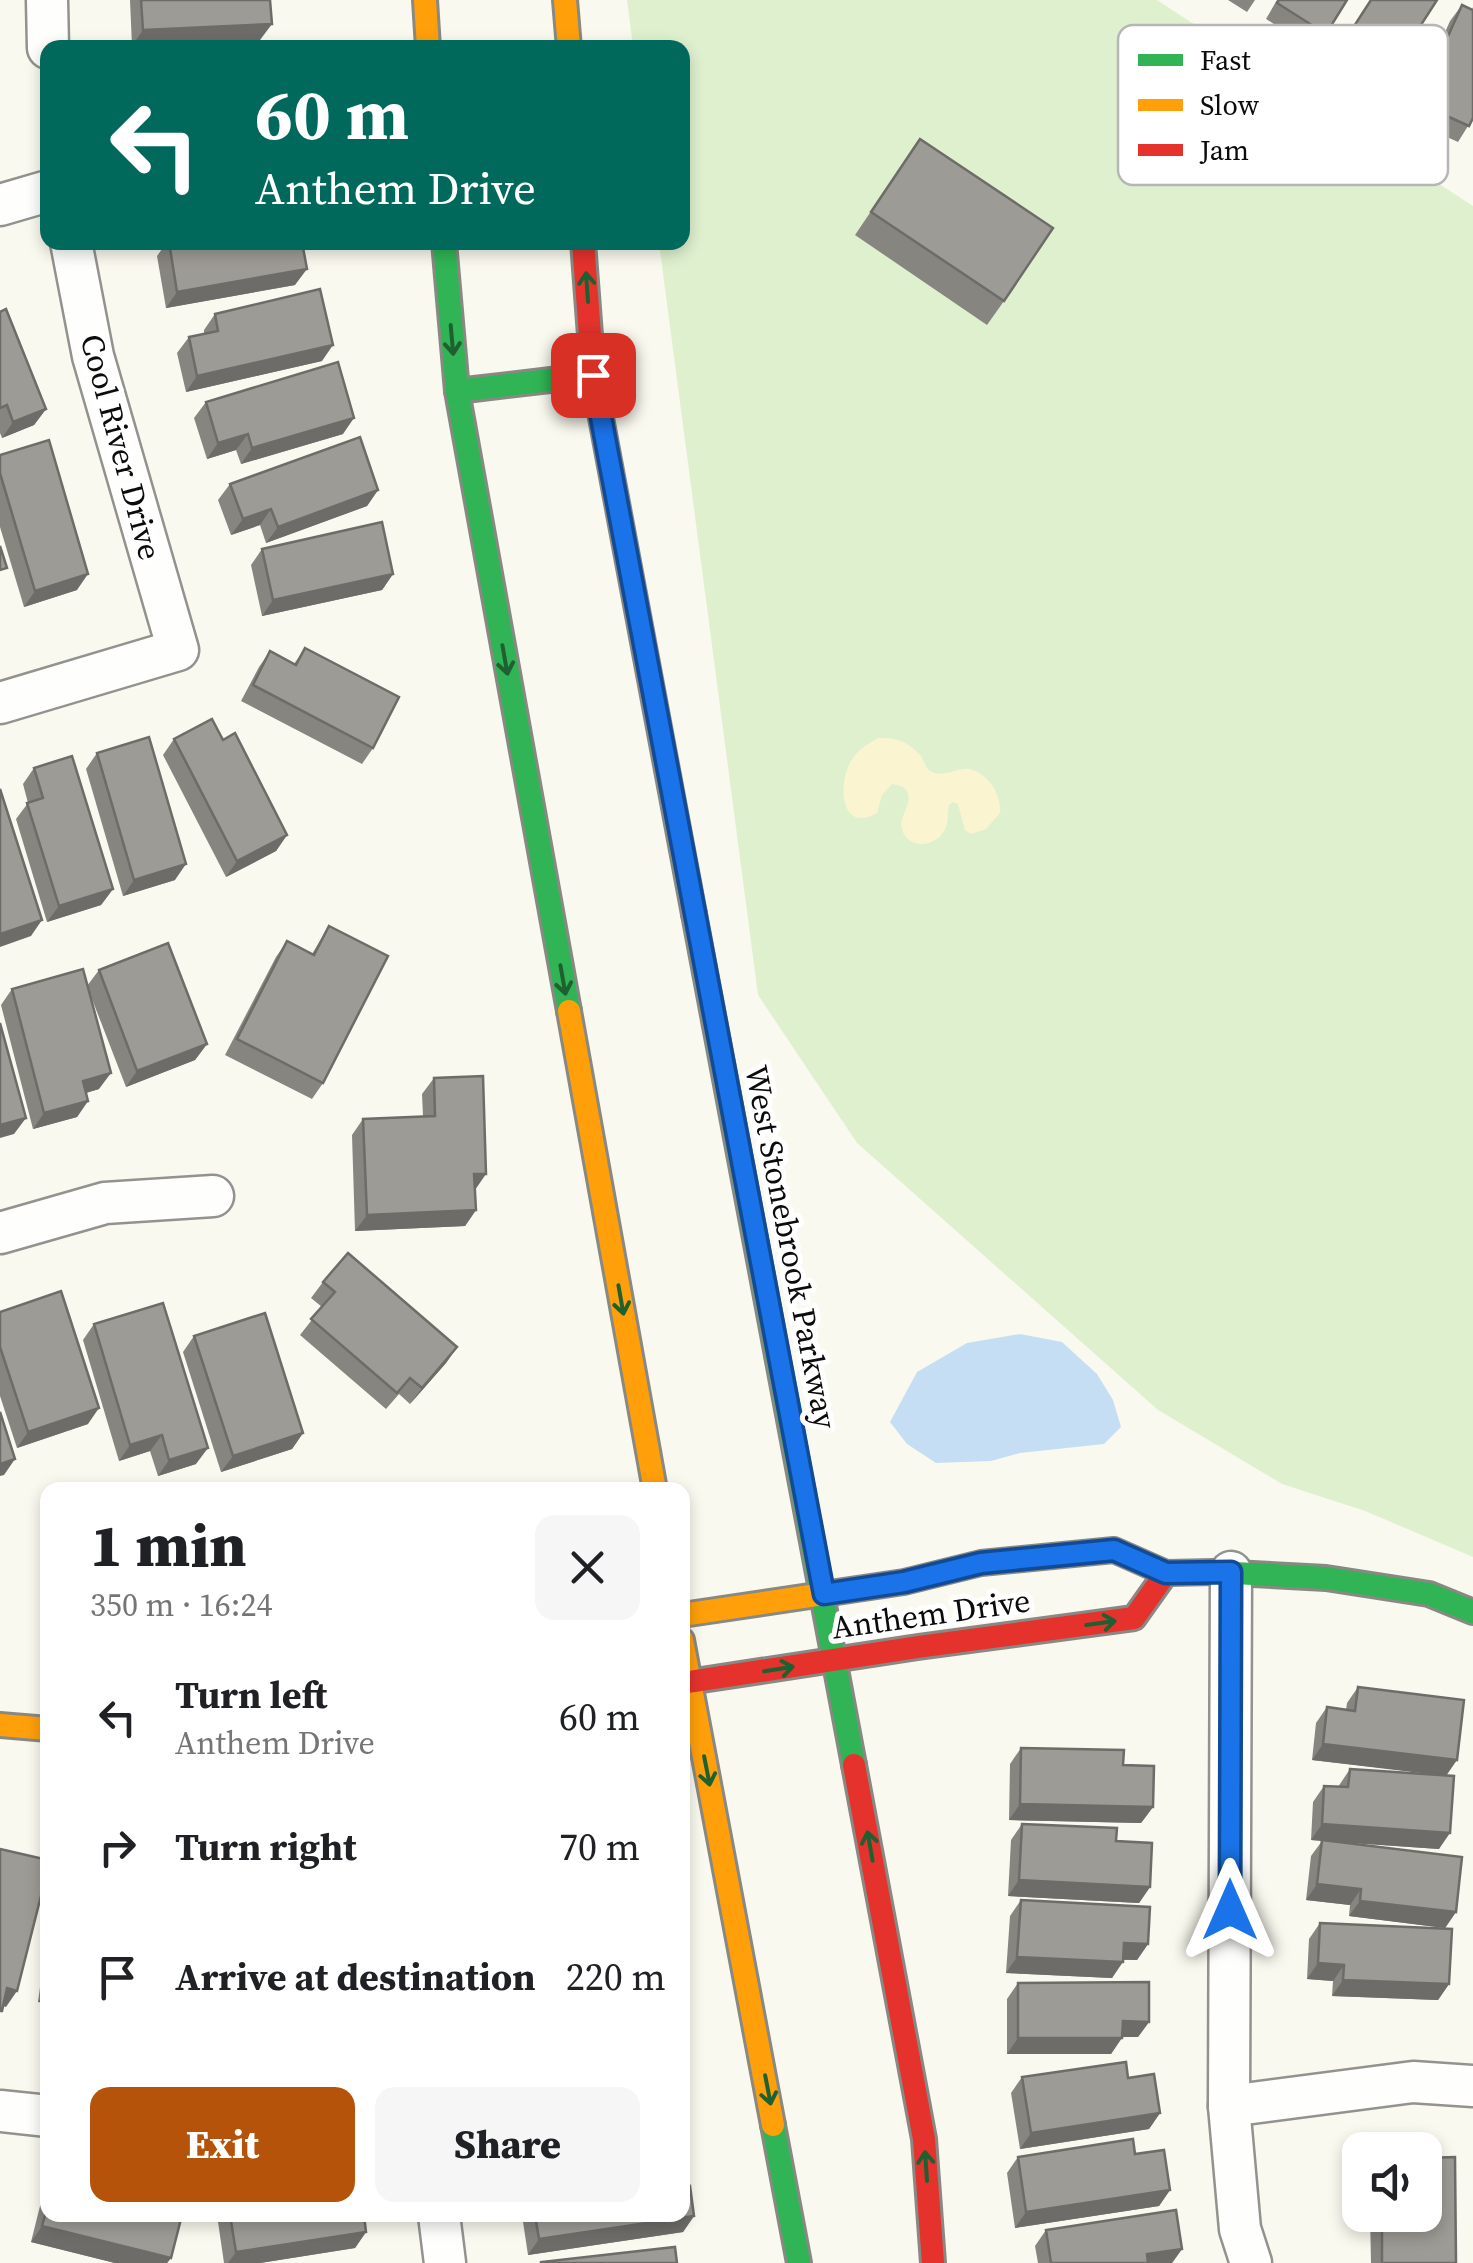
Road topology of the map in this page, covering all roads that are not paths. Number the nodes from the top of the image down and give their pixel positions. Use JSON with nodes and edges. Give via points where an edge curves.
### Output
{"nodes":[{"id":1,"x":46,"y":0,"type":"edge"},
{"id":2,"x":424,"y":0,"type":"edge"},
{"id":3,"x":565,"y":0,"type":"edge"},
{"id":4,"x":48,"y":40,"type":"edge"},
{"id":5,"x":427,"y":40,"type":"edge"},
{"id":6,"x":568,"y":40,"type":"edge"},
{"id":7,"x":40,"y":193,"type":"edge"},
{"id":8,"x":0,"y":205,"type":"edge"},
{"id":9,"x":73,"y":250,"type":"edge"},
{"id":10,"x":445,"y":250,"type":"edge"},
{"id":11,"x":585,"y":250,"type":"edge"},
{"id":12,"x":593,"y":375,"type":"junction"},
{"id":13,"x":457,"y":391,"type":"junction"},
{"id":14,"x":0,"y":703,"type":"edge"},
{"id":15,"x":213,"y":1196,"type":"dead end"},
{"id":16,"x":0,"y":1233,"type":"edge"},
{"id":17,"x":654,"y":1482,"type":"edge"},
{"id":18,"x":1231,"y":1572,"type":"junction"},
{"id":19,"x":1166,"y":1573,"type":"junction"},
{"id":20,"x":824,"y":1594,"type":"junction"},
{"id":21,"x":1473,"y":1612,"type":"edge"},
{"id":22,"x":690,"y":1614,"type":"edge"},
{"id":23,"x":836,"y":1660,"type":"junction"},
{"id":24,"x":690,"y":1682,"type":"edge"},
{"id":25,"x":690,"y":1703,"type":"edge"},
{"id":26,"x":0,"y":1725,"type":"edge"},
{"id":27,"x":40,"y":1728,"type":"edge"},
{"id":28,"x":1473,"y":2086,"type":"edge"},
{"id":29,"x":1228,"y":2106,"type":"junction"},
{"id":30,"x":0,"y":2111,"type":"edge"},
{"id":31,"x":40,"y":2115,"type":"edge"},
{"id":32,"x":439,"y":2222,"type":"edge"},
{"id":33,"x":445,"y":2263,"type":"edge"},
{"id":34,"x":800,"y":2263,"type":"edge"},
{"id":35,"x":933,"y":2263,"type":"edge"},
{"id":36,"x":1251,"y":2263,"type":"edge"}],
"edges":[{"from":1,"to":4,"type":"street"},
{"from":2,"to":5,"type":"street"},
{"from":3,"to":6,"type":"street"},
{"from":7,"to":8,"type":"street"},
{"from":9,"to":14,"type":"street","name":"Cool River Drive","via":[[94,356],[178,650]]},
{"from":10,"to":13,"type":"street","one_way":true},
{"from":12,"to":11,"type":"street","name":"West Stonebrook Parkway","one_way":true},
{"from":12,"to":13,"type":"street"},
{"from":12,"to":20,"type":"street","name":"West Stonebrook Parkway"},
{"from":13,"to":17,"type":"street","one_way":true},
{"from":15,"to":16,"type":"street","via":[[105,1203]]},
{"from":18,"to":19,"type":"street","name":"Anthem Drive"},
{"from":18,"to":21,"type":"street","name":"Anthem Drive","via":[[1429,1594]]},
{"from":18,"to":29,"type":"street"},
{"from":19,"to":20,"type":"street","name":"Anthem Drive","via":[[1114,1550],[981,1563]]},
{"from":23,"to":19,"type":"street","name":"Anthem Drive","one_way":true,"via":[[1134,1618]]},
{"from":20,"to":22,"type":"street","name":"Anthem Drive"},
{"from":20,"to":23,"type":"street","name":"West Stonebrook Parkway"},
{"from":24,"to":23,"type":"street","name":"Anthem Drive","one_way":true},
{"from":35,"to":23,"type":"street","name":"West Stonebrook Parkway","one_way":true,"via":[[924,2138]]},
{"from":25,"to":34,"type":"street","one_way":true},
{"from":26,"to":27,"type":"street"},
{"from":28,"to":29,"type":"street","via":[[1413,2082]]},
{"from":29,"to":36,"type":"street","via":[[1240,2229]]},
{"from":30,"to":31,"type":"street"},
{"from":32,"to":33,"type":"street"}]}
